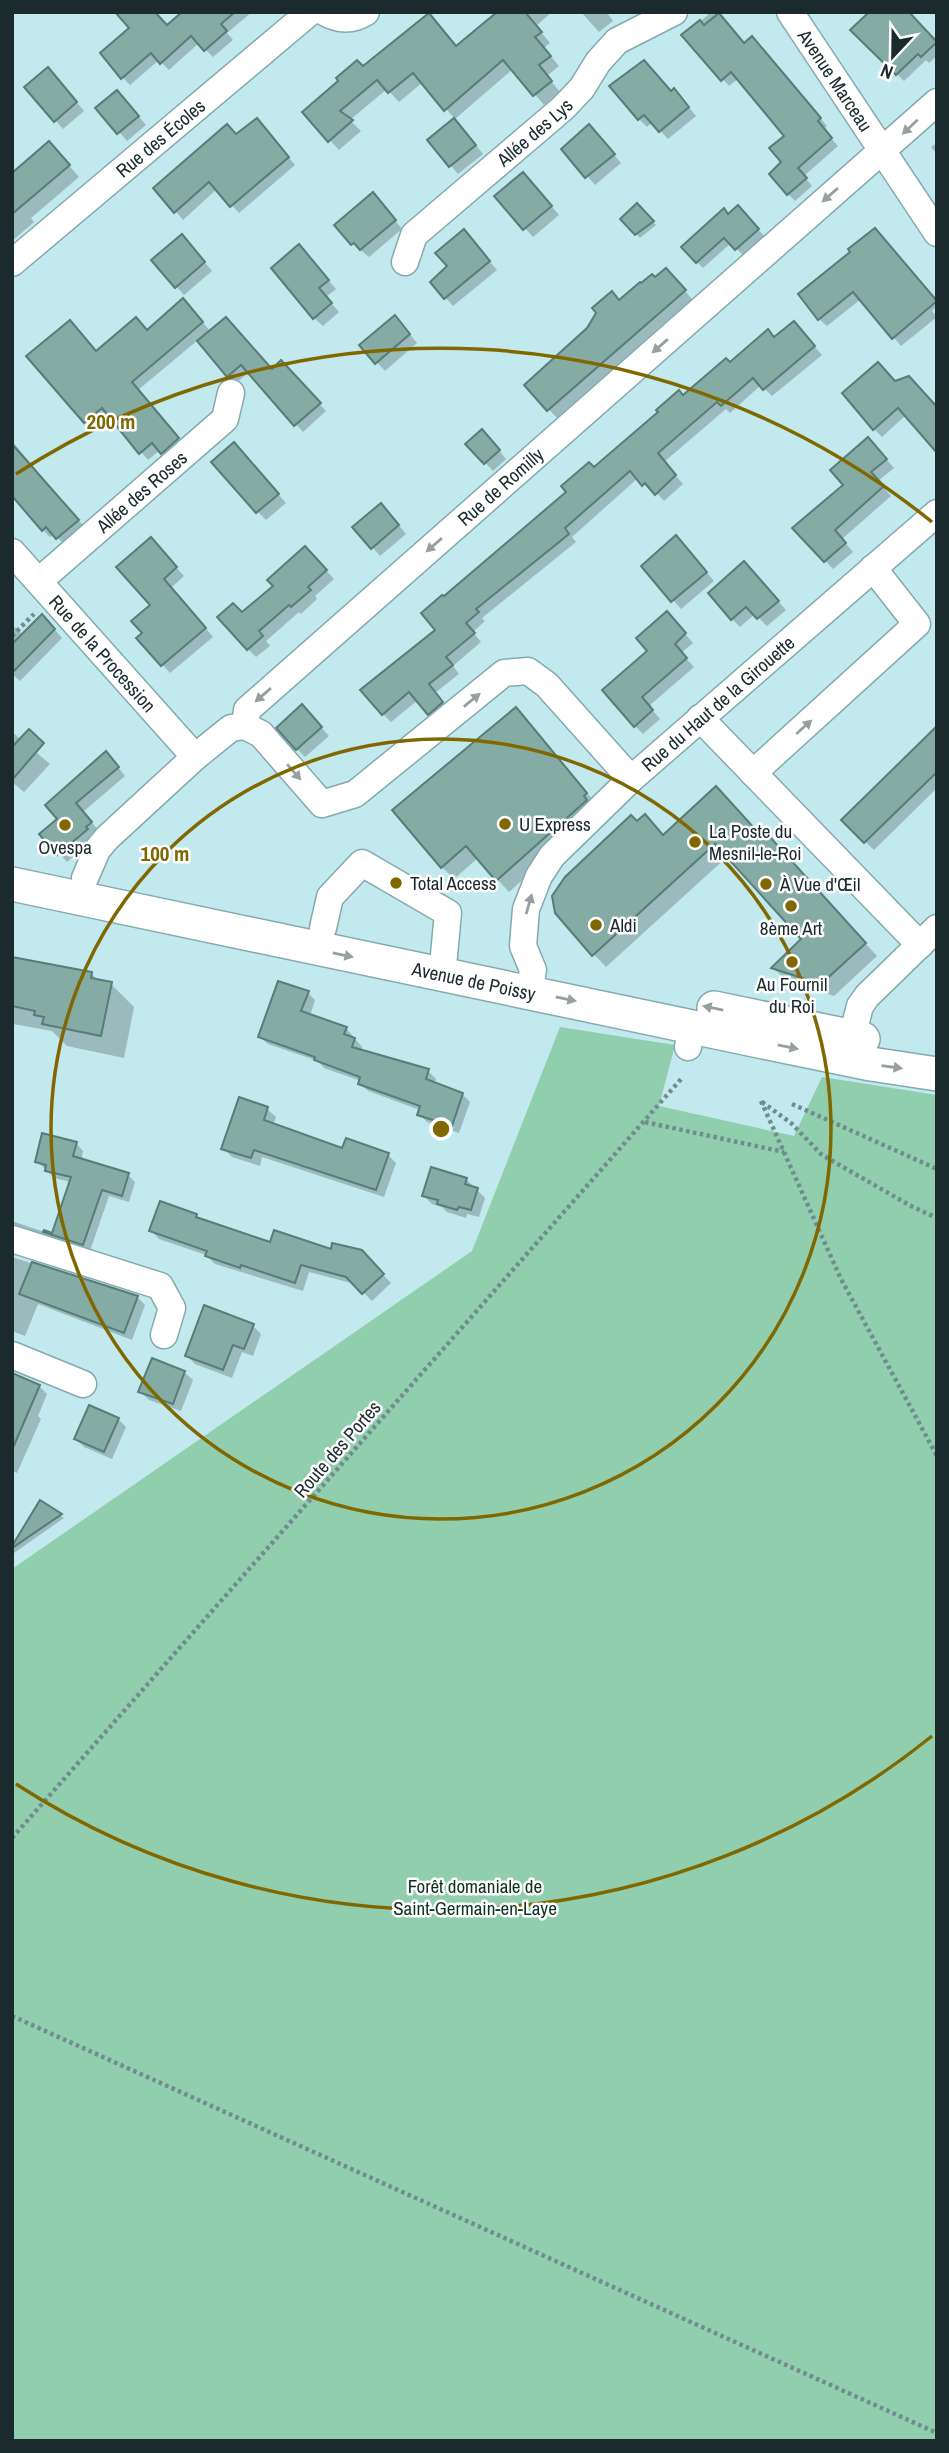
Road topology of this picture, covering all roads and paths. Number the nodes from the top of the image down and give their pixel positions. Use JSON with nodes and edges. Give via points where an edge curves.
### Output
{"nodes":[{"id":1,"x":310,"y":12,"type":"edge"},
{"id":2,"x":324,"y":12,"type":"edge"},
{"id":3,"x":366,"y":12,"type":"edge"},
{"id":4,"x":674,"y":12,"type":"edge"},
{"id":5,"x":790,"y":12,"type":"edge"},
{"id":6,"x":937,"y":102,"type":"edge"},
{"id":7,"x":881,"y":150,"type":"junction"},
{"id":8,"x":937,"y":233,"type":"edge"},
{"id":9,"x":405,"y":262,"type":"dead end"},
{"id":10,"x":12,"y":263,"type":"edge"},
{"id":11,"x":231,"y":393,"type":"dead end"},
{"id":12,"x":937,"y":513,"type":"edge"},
{"id":13,"x":12,"y":552,"type":"edge"},
{"id":14,"x":873,"y":568,"type":"junction"},
{"id":15,"x":39,"y":582,"type":"junction"},
{"id":16,"x":700,"y":718,"type":"junction"},
{"id":17,"x":245,"y":726,"type":"junction"},
{"id":18,"x":195,"y":757,"type":"junction"},
{"id":19,"x":753,"y":773,"type":"junction"},
{"id":20,"x":631,"y":779,"type":"junction"},
{"id":21,"x":12,"y":863,"type":"edge"},
{"id":22,"x":12,"y":884,"type":"edge"},
{"id":23,"x":83,"y":888,"type":"junction"},
{"id":24,"x":323,"y":928,"type":"junction"},
{"id":25,"x":928,"y":937,"type":"edge"},
{"id":26,"x":444,"y":965,"type":"junction"},
{"id":27,"x":531,"y":981,"type":"junction"},
{"id":28,"x":850,"y":1048,"type":"junction"},
{"id":29,"x":937,"y":1052,"type":"edge"},
{"id":30,"x":937,"y":1074,"type":"edge"},
{"id":31,"x":682,"y":1078,"type":"dead end"},
{"id":32,"x":792,"y":1104,"type":"dead end"},
{"id":33,"x":645,"y":1122,"type":"junction"},
{"id":34,"x":784,"y":1152,"type":"junction"},
{"id":35,"x":937,"y":1168,"type":"edge"},
{"id":36,"x":937,"y":1218,"type":"edge"},
{"id":37,"x":12,"y":1239,"type":"edge"},
{"id":38,"x":164,"y":1335,"type":"dead end"},
{"id":39,"x":12,"y":1354,"type":"edge"},
{"id":40,"x":83,"y":1384,"type":"dead end"},
{"id":41,"x":937,"y":1456,"type":"edge"},
{"id":42,"x":12,"y":1838,"type":"edge"},
{"id":43,"x":12,"y":2016,"type":"edge"},
{"id":44,"x":937,"y":2433,"type":"edge"}],
"edges":[{"from":1,"to":10,"type":"street","name":"Rue des Écoles"},
{"from":2,"to":3,"type":"street","via":[[339,19]]},
{"from":4,"to":9,"type":"street","name":"Allée des Lys","via":[[617,41],[562,108],[414,235]]},
{"from":5,"to":7,"type":"street","name":"Avenue Marceau"},
{"from":6,"to":7,"type":"street","name":"Rue de Romilly","one_way":true},
{"from":7,"to":8,"type":"street","name":"Avenue Marceau"},
{"from":7,"to":17,"type":"street","name":"Rue de Romilly","one_way":true,"via":[[247,710]]},
{"from":11,"to":15,"type":"street","name":"Allée des Roses","via":[[225,419]]},
{"from":12,"to":14,"type":"street","name":"Rue du Haut de la Girouette"},
{"from":13,"to":15,"type":"street","name":"Rue de la Procession"},
{"from":14,"to":16,"type":"street","name":"Rue du Haut de la Girouette"},
{"from":19,"to":14,"type":"street","one_way":true,"via":[[917,624]]},
{"from":15,"to":18,"type":"street","name":"Rue de la Procession"},
{"from":16,"to":19,"type":"street"},
{"from":16,"to":20,"type":"street","name":"Rue du Haut de la Girouette"},
{"from":17,"to":18,"type":"street","via":[[231,727]]},
{"from":17,"to":20,"type":"street","name":"Rue du Haut de la Girouette","one_way":true,"via":[[261,734],[322,804],[355,794],[504,673],[528,671],[547,684]]},
{"from":18,"to":23,"type":"street","via":[[141,817],[107,838],[97,850]]},
{"from":19,"to":25,"type":"street"},
{"from":27,"to":20,"type":"street","one_way":true,"via":[[523,946],[526,909],[538,876],[552,856]]},
{"from":21,"to":23,"type":"main road","name":"Avenue de Poissy"},
{"from":22,"to":23,"type":"main road","name":"Avenue de Poissy"},
{"from":23,"to":24,"type":"main road","name":"Avenue de Poissy"},
{"from":23,"to":26,"type":"main road","name":"Avenue de Poissy","one_way":true},
{"from":24,"to":26,"type":"main road","name":"Avenue de Poissy"},
{"from":24,"to":26,"type":"street","via":[[330,897],[362,863],[448,913]]},
{"from":25,"to":28,"type":"street","via":[[860,1006]]},
{"from":26,"to":27,"type":"main road","name":"Avenue de Poissy"},
{"from":28,"to":27,"type":"main road","name":"Avenue de Poissy","one_way":true},
{"from":27,"to":28,"type":"main road","name":"Avenue de Poissy","one_way":true,"via":[[690,1037]]},
{"from":28,"to":29,"type":"main road","name":"Avenue de Poissy"},
{"from":28,"to":30,"type":"main road","name":"Avenue de Poissy","one_way":true},
{"from":31,"to":33,"type":"path","name":"Route des Portes"},
{"from":32,"to":35,"type":"path"},
{"from":33,"to":34,"type":"path"},
{"from":33,"to":42,"type":"path","name":"Route des Portes"},
{"from":34,"to":36,"type":"path","via":[[761,1101],[822,1155]]},
{"from":34,"to":41,"type":"path","via":[[841,1279]]},
{"from":37,"to":38,"type":"street","via":[[160,1286],[172,1308]]},
{"from":39,"to":40,"type":"street"},
{"from":43,"to":44,"type":"path"}]}
